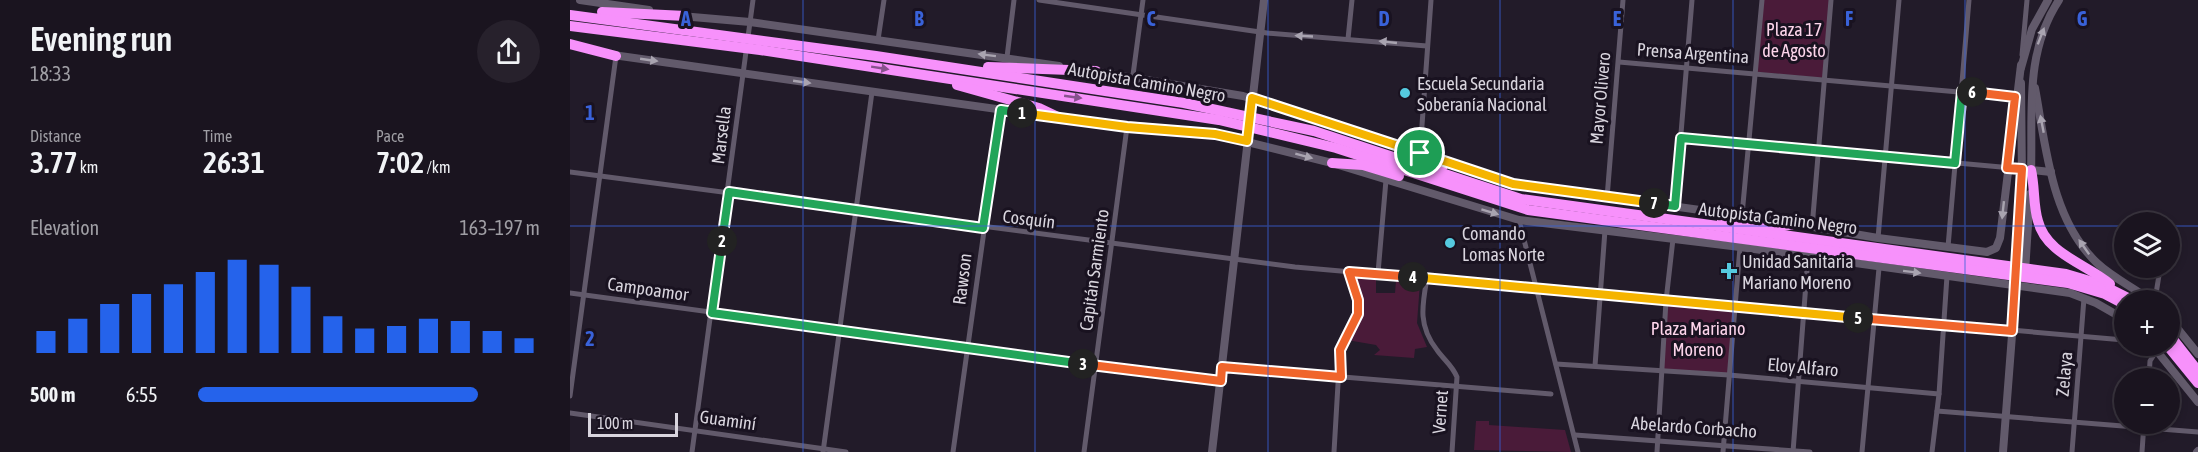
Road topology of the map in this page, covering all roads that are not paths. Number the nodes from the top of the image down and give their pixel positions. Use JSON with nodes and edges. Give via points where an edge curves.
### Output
{"nodes":[{"id":1,"x":580,"y":0,"type":"edge"},
{"id":2,"x":753,"y":0,"type":"edge"},
{"id":3,"x":884,"y":0,"type":"edge"},
{"id":4,"x":1014,"y":0,"type":"edge"},
{"id":5,"x":1039,"y":0,"type":"edge"},
{"id":6,"x":1143,"y":0,"type":"edge"},
{"id":7,"x":1264,"y":0,"type":"edge"},
{"id":8,"x":1352,"y":0,"type":"edge"},
{"id":9,"x":1431,"y":0,"type":"edge"},
{"id":10,"x":1623,"y":0,"type":"edge"},
{"id":11,"x":1692,"y":0,"type":"edge"},
{"id":12,"x":1762,"y":0,"type":"edge"},
{"id":13,"x":1831,"y":0,"type":"edge"},
{"id":14,"x":1899,"y":0,"type":"edge"},
{"id":15,"x":1969,"y":0,"type":"edge"},
{"id":16,"x":2027,"y":0,"type":"edge"},
{"id":17,"x":2048,"y":0,"type":"edge"},
{"id":18,"x":2060,"y":0,"type":"edge"},
{"id":19,"x":623,"y":3,"type":"edge"},
{"id":20,"x":570,"y":9,"type":"edge"},
{"id":21,"x":1141,"y":14,"type":"junction"},
{"id":22,"x":570,"y":15,"type":"edge"},
{"id":23,"x":686,"y":16,"type":"junction"},
{"id":24,"x":750,"y":22,"type":"junction"},
{"id":25,"x":570,"y":26,"type":"edge"},
{"id":26,"x":1260,"y":32,"type":"junction"},
{"id":27,"x":1348,"y":39,"type":"junction"},
{"id":28,"x":878,"y":40,"type":"junction"},
{"id":29,"x":734,"y":41,"type":"junction"},
{"id":30,"x":570,"y":44,"type":"edge"},
{"id":31,"x":760,"y":45,"type":"junction"},
{"id":32,"x":1427,"y":46,"type":"junction"},
{"id":33,"x":570,"y":50,"type":"edge"},
{"id":34,"x":616,"y":56,"type":"junction"},
{"id":35,"x":876,"y":56,"type":"junction"},
{"id":36,"x":1007,"y":57,"type":"junction"},
{"id":37,"x":1619,"y":62,"type":"junction"},
{"id":38,"x":2022,"y":62,"type":"junction"},
{"id":39,"x":1686,"y":67,"type":"junction"},
{"id":40,"x":1096,"y":71,"type":"junction"},
{"id":41,"x":1756,"y":72,"type":"junction"},
{"id":42,"x":744,"y":73,"type":"junction"},
{"id":43,"x":913,"y":73,"type":"junction"},
{"id":44,"x":1133,"y":75,"type":"junction"},
{"id":45,"x":2032,"y":76,"type":"junction"},
{"id":46,"x":1824,"y":78,"type":"junction"},
{"id":47,"x":1891,"y":84,"type":"junction"},
{"id":48,"x":1962,"y":91,"type":"junction"},
{"id":49,"x":872,"y":92,"type":"junction"},
{"id":50,"x":2015,"y":97,"type":"junction"},
{"id":51,"x":1252,"y":98,"type":"junction"},
{"id":52,"x":1181,"y":108,"type":"junction"},
{"id":53,"x":1001,"y":110,"type":"junction"},
{"id":54,"x":1060,"y":118,"type":"junction"},
{"id":55,"x":1127,"y":127,"type":"junction"},
{"id":56,"x":1681,"y":138,"type":"junction"},
{"id":57,"x":1247,"y":141,"type":"junction"},
{"id":58,"x":1750,"y":145,"type":"junction"},
{"id":59,"x":1406,"y":148,"type":"junction"},
{"id":60,"x":1818,"y":150,"type":"junction"},
{"id":61,"x":1420,"y":153,"type":"junction"},
{"id":62,"x":1887,"y":157,"type":"junction"},
{"id":63,"x":1955,"y":163,"type":"junction"},
{"id":64,"x":1332,"y":164,"type":"junction"},
{"id":65,"x":2007,"y":168,"type":"junction"},
{"id":66,"x":2026,"y":170,"type":"junction"},
{"id":67,"x":570,"y":172,"type":"edge"},
{"id":68,"x":2051,"y":172,"type":"junction"},
{"id":69,"x":601,"y":177,"type":"junction"},
{"id":70,"x":1386,"y":180,"type":"junction"},
{"id":71,"x":729,"y":192,"type":"junction"},
{"id":72,"x":1480,"y":195,"type":"junction"},
{"id":73,"x":1607,"y":198,"type":"junction"},
{"id":74,"x":1521,"y":199,"type":"junction"},
{"id":75,"x":1675,"y":206,"type":"junction"},
{"id":76,"x":855,"y":210,"type":"junction"},
{"id":77,"x":1742,"y":215,"type":"junction"},
{"id":78,"x":1519,"y":220,"type":"junction"},
{"id":79,"x":1672,"y":221,"type":"junction"},
{"id":80,"x":1793,"y":224,"type":"junction"},
{"id":81,"x":1607,"y":226,"type":"junction"},
{"id":82,"x":983,"y":228,"type":"junction"},
{"id":83,"x":1812,"y":228,"type":"junction"},
{"id":84,"x":1878,"y":238,"type":"junction"},
{"id":85,"x":1673,"y":239,"type":"junction"},
{"id":86,"x":1113,"y":245,"type":"junction"},
{"id":87,"x":1740,"y":247,"type":"junction"},
{"id":88,"x":1948,"y":247,"type":"junction"},
{"id":89,"x":1808,"y":257,"type":"junction"},
{"id":90,"x":1234,"y":261,"type":"junction"},
{"id":91,"x":1986,"y":267,"type":"junction"},
{"id":92,"x":1879,"y":268,"type":"junction"},
{"id":93,"x":1349,"y":272,"type":"junction"},
{"id":94,"x":1378,"y":273,"type":"junction"},
{"id":95,"x":1947,"y":276,"type":"junction"},
{"id":96,"x":1427,"y":278,"type":"junction"},
{"id":97,"x":2017,"y":285,"type":"junction"},
{"id":98,"x":1538,"y":290,"type":"junction"},
{"id":99,"x":2114,"y":290,"type":"edge"},
{"id":100,"x":2135,"y":290,"type":"edge"},
{"id":101,"x":570,"y":293,"type":"edge"},
{"id":102,"x":583,"y":295,"type":"junction"},
{"id":103,"x":1600,"y":296,"type":"junction"},
{"id":104,"x":2114,"y":296,"type":"edge"},
{"id":105,"x":2085,"y":298,"type":"junction"},
{"id":106,"x":1666,"y":301,"type":"junction"},
{"id":107,"x":1736,"y":307,"type":"junction"},
{"id":108,"x":712,"y":313,"type":"junction"},
{"id":109,"x":1804,"y":313,"type":"junction"},
{"id":110,"x":2114,"y":314,"type":"edge"},
{"id":111,"x":1875,"y":320,"type":"junction"},
{"id":112,"x":1943,"y":324,"type":"junction"},
{"id":113,"x":838,"y":331,"type":"junction"},
{"id":114,"x":2012,"y":331,"type":"junction"},
{"id":115,"x":2180,"y":331,"type":"edge"},
{"id":116,"x":2082,"y":336,"type":"junction"},
{"id":117,"x":2114,"y":339,"type":"edge"},
{"id":118,"x":968,"y":348,"type":"junction"},
{"id":119,"x":2180,"y":348,"type":"edge"},
{"id":120,"x":2196,"y":349,"type":"edge"},
{"id":121,"x":2161,"y":356,"type":"edge"},
{"id":122,"x":2176,"y":356,"type":"edge"},
{"id":123,"x":1556,"y":364,"type":"junction"},
{"id":124,"x":1096,"y":365,"type":"junction"},
{"id":125,"x":1595,"y":366,"type":"junction"},
{"id":126,"x":1222,"y":367,"type":"junction"},
{"id":127,"x":2198,"y":370,"type":"edge"},
{"id":128,"x":1661,"y":371,"type":"junction"},
{"id":129,"x":1729,"y":375,"type":"junction"},
{"id":130,"x":1341,"y":377,"type":"junction"},
{"id":131,"x":1221,"y":381,"type":"junction"},
{"id":132,"x":1799,"y":381,"type":"junction"},
{"id":133,"x":2198,"y":383,"type":"edge"},
{"id":134,"x":1457,"y":386,"type":"junction"},
{"id":135,"x":1869,"y":388,"type":"junction"},
{"id":136,"x":1551,"y":394,"type":"dead end"},
{"id":137,"x":1939,"y":394,"type":"junction"},
{"id":138,"x":570,"y":396,"type":"edge"},
{"id":139,"x":2198,"y":402,"type":"edge"},
{"id":140,"x":1937,"y":411,"type":"junction"},
{"id":141,"x":570,"y":413,"type":"edge"},
{"id":142,"x":2007,"y":416,"type":"junction"},
{"id":143,"x":2074,"y":423,"type":"junction"},
{"id":144,"x":2114,"y":425,"type":"edge"},
{"id":145,"x":695,"y":430,"type":"junction"},
{"id":146,"x":2180,"y":430,"type":"edge"},
{"id":147,"x":2198,"y":432,"type":"edge"},
{"id":148,"x":2143,"y":434,"type":"edge"},
{"id":149,"x":1575,"y":435,"type":"junction"},
{"id":150,"x":1658,"y":440,"type":"junction"},
{"id":151,"x":1723,"y":444,"type":"junction"},
{"id":152,"x":823,"y":450,"type":"edge"},
{"id":153,"x":1793,"y":451,"type":"edge"},
{"id":154,"x":692,"y":452,"type":"edge"},
{"id":155,"x":846,"y":452,"type":"edge"},
{"id":156,"x":953,"y":452,"type":"edge"},
{"id":157,"x":1084,"y":452,"type":"edge"},
{"id":158,"x":1212,"y":452,"type":"edge"},
{"id":159,"x":1334,"y":452,"type":"edge"},
{"id":160,"x":1452,"y":452,"type":"edge"},
{"id":161,"x":1578,"y":452,"type":"edge"},
{"id":162,"x":1657,"y":452,"type":"edge"},
{"id":163,"x":1723,"y":452,"type":"edge"},
{"id":164,"x":1810,"y":452,"type":"edge"},
{"id":165,"x":1862,"y":452,"type":"edge"},
{"id":166,"x":1932,"y":452,"type":"edge"},
{"id":167,"x":2003,"y":452,"type":"edge"},
{"id":168,"x":2072,"y":452,"type":"edge"},
{"id":169,"x":2142,"y":452,"type":"edge"}],
"edges":[{"from":1,"to":19,"type":"street"},
{"from":2,"to":24,"type":"street","name":"Marsella"},
{"from":3,"to":28,"type":"street"},
{"from":4,"to":36,"type":"street"},
{"from":5,"to":21,"type":"street"},
{"from":6,"to":21,"type":"street"},
{"from":7,"to":26,"type":"street"},
{"from":8,"to":27,"type":"street"},
{"from":9,"to":32,"type":"street"},
{"from":10,"to":37,"type":"street","name":"Mayor Olivero"},
{"from":11,"to":39,"type":"street"},
{"from":12,"to":41,"type":"street"},
{"from":13,"to":46,"type":"street"},
{"from":14,"to":47,"type":"street"},
{"from":15,"to":48,"type":"street"},
{"from":16,"to":38,"type":"street"},
{"from":17,"to":38,"type":"street","via":[[2032,29]]},
{"from":45,"to":18,"type":"street","one_way":true,"via":[[2040,37]]},
{"from":19,"to":23,"type":"street"},
{"from":20,"to":23,"type":"highway"},
{"from":21,"to":26,"type":"street"},
{"from":21,"to":44,"type":"street"},
{"from":22,"to":29,"type":"highway","name":"Autopista Camino Negro"},
{"from":23,"to":24,"type":"street"},
{"from":24,"to":28,"type":"street"},
{"from":24,"to":42,"type":"street","name":"Marsella"},
{"from":25,"to":29,"type":"highway","name":"Autopista Camino Negro"},
{"from":27,"to":26,"type":"street","one_way":true},
{"from":26,"to":51,"type":"street"},
{"from":32,"to":27,"type":"street","one_way":true},
{"from":36,"to":28,"type":"street","one_way":true},
{"from":29,"to":31,"type":"highway","name":"Autopista Camino Negro"},
{"from":30,"to":34,"type":"highway"},
{"from":31,"to":35,"type":"highway","name":"Autopista Camino Negro"},
{"from":31,"to":43,"type":"highway","name":"Autopista Camino Negro","one_way":true},
{"from":32,"to":61,"type":"street"},
{"from":33,"to":34,"type":"street"},
{"from":34,"to":42,"type":"street","one_way":true},
{"from":34,"to":69,"type":"street"},
{"from":35,"to":40,"type":"highway","via":[[973,66]]},
{"from":35,"to":52,"type":"highway","name":"Autopista Camino Negro"},
{"from":36,"to":40,"type":"street"},
{"from":37,"to":39,"type":"street","name":"Prensa Argentina"},
{"from":37,"to":73,"type":"street","name":"Mayor Olivero"},
{"from":38,"to":50,"type":"street"},
{"from":38,"to":66,"type":"street"},
{"from":39,"to":41,"type":"street","name":"Prensa Argentina"},
{"from":39,"to":56,"type":"street"},
{"from":40,"to":44,"type":"street"},
{"from":41,"to":46,"type":"street","name":"Prensa Argentina"},
{"from":41,"to":58,"type":"street"},
{"from":42,"to":49,"type":"street","one_way":true},
{"from":42,"to":71,"type":"street","name":"Marsella"},
{"from":43,"to":52,"type":"highway","name":"Autopista Camino Negro","one_way":true},
{"from":43,"to":54,"type":"highway","via":[[1039,108]]},
{"from":44,"to":51,"type":"street"},
{"from":45,"to":66,"type":"street"},
{"from":68,"to":45,"type":"street","one_way":true},
{"from":46,"to":47,"type":"street","name":"Prensa Argentina"},
{"from":46,"to":60,"type":"street"},
{"from":47,"to":48,"type":"street","name":"Prensa Argentina"},
{"from":47,"to":62,"type":"street"},
{"from":48,"to":50,"type":"street","name":"Prensa Argentina"},
{"from":48,"to":63,"type":"street"},
{"from":49,"to":53,"type":"street"},
{"from":49,"to":76,"type":"street"},
{"from":50,"to":65,"type":"street"},
{"from":51,"to":57,"type":"street"},
{"from":51,"to":59,"type":"street"},
{"from":52,"to":72,"type":"highway","name":"Autopista Camino Negro","via":[[1304,140]]},
{"from":52,"to":74,"type":"highway","name":"Autopista Camino Negro","via":[[1314,131]]},
{"from":53,"to":54,"type":"street"},
{"from":53,"to":82,"type":"street","name":"Rawson"},
{"from":54,"to":55,"type":"street"},
{"from":55,"to":57,"type":"street","via":[[1215,134]]},
{"from":55,"to":86,"type":"street","name":"Capitán Sarmiento"},
{"from":56,"to":58,"type":"street"},
{"from":56,"to":75,"type":"street"},
{"from":57,"to":64,"type":"street","one_way":true},
{"from":57,"to":90,"type":"street"},
{"from":58,"to":60,"type":"street"},
{"from":58,"to":77,"type":"street"},
{"from":59,"to":61,"type":"street"},
{"from":59,"to":74,"type":"highway"},
{"from":60,"to":62,"type":"street"},
{"from":60,"to":83,"type":"street"},
{"from":61,"to":73,"type":"street","via":[[1503,181]]},
{"from":62,"to":63,"type":"street"},
{"from":62,"to":84,"type":"street"},
{"from":63,"to":65,"type":"street"},
{"from":63,"to":88,"type":"street"},
{"from":64,"to":70,"type":"street"},
{"from":64,"to":72,"type":"highway","via":[[1363,165],[1448,190]]},
{"from":65,"to":66,"type":"street"},
{"from":65,"to":88,"type":"street","one_way":true,"via":[[2000,238],[1993,249]]},
{"from":66,"to":68,"type":"street"},
{"from":66,"to":97,"type":"street","via":[[2027,256],[2024,280]]},
{"from":66,"to":99,"type":"highway","via":[[2044,235]]},
{"from":67,"to":69,"type":"street","name":"Cosquín"},
{"from":100,"to":68,"type":"street","one_way":true,"via":[[2099,265],[2085,248],[2063,212]]},
{"from":69,"to":71,"type":"street","name":"Cosquín"},
{"from":69,"to":102,"type":"street"},
{"from":70,"to":78,"type":"street","one_way":true},
{"from":70,"to":94,"type":"street"},
{"from":71,"to":76,"type":"street","name":"Cosquín"},
{"from":71,"to":108,"type":"street","name":"Marsella"},
{"from":72,"to":81,"type":"highway","name":"Autopista Camino Negro","via":[[1528,210]]},
{"from":73,"to":75,"type":"street"},
{"from":74,"to":79,"type":"highway","name":"Autopista Camino Negro"},
{"from":75,"to":77,"type":"street"},
{"from":76,"to":82,"type":"street","name":"Cosquín"},
{"from":76,"to":113,"type":"street"},
{"from":77,"to":80,"type":"street"},
{"from":78,"to":81,"type":"street"},
{"from":78,"to":98,"type":"street"},
{"from":79,"to":80,"type":"highway"},
{"from":79,"to":91,"type":"highway","name":"Autopista Camino Negro"},
{"from":80,"to":83,"type":"street"},
{"from":81,"to":85,"type":"highway"},
{"from":81,"to":91,"type":"highway","name":"Autopista Camino Negro"},
{"from":81,"to":103,"type":"street"},
{"from":82,"to":86,"type":"street","name":"Cosquín"},
{"from":82,"to":118,"type":"street","name":"Rawson"},
{"from":83,"to":84,"type":"street"},
{"from":84,"to":88,"type":"street"},
{"from":85,"to":87,"type":"street"},
{"from":85,"to":106,"type":"street"},
{"from":86,"to":90,"type":"street","name":"Cosquín"},
{"from":86,"to":124,"type":"street","name":"Capitán Sarmiento"},
{"from":87,"to":89,"type":"street"},
{"from":87,"to":107,"type":"street"},
{"from":89,"to":92,"type":"street"},
{"from":89,"to":109,"type":"street"},
{"from":90,"to":93,"type":"street","name":"Cosquín"},
{"from":90,"to":126,"type":"street"},
{"from":91,"to":104,"type":"highway","name":"Autopista Camino Negro","via":[[2067,278]]},
{"from":92,"to":95,"type":"street","one_way":true},
{"from":92,"to":111,"type":"street"},
{"from":93,"to":94,"type":"street","name":"Cosquín"},
{"from":93,"to":130,"type":"street","via":[[1358,314],[1340,350]]},
{"from":94,"to":96,"type":"street","name":"Cosquín"},
{"from":95,"to":97,"type":"street"},
{"from":95,"to":112,"type":"street"},
{"from":96,"to":98,"type":"street","name":"Cosquín"},
{"from":96,"to":134,"type":"street","name":"Vernet","via":[[1422,304],[1424,328],[1454,369]]},
{"from":97,"to":105,"type":"street"},
{"from":97,"to":114,"type":"street"},
{"from":98,"to":103,"type":"street","name":"Cosquín"},
{"from":98,"to":123,"type":"street"},
{"from":101,"to":102,"type":"street","name":"Campoamor"},
{"from":102,"to":108,"type":"street","name":"Campoamor"},
{"from":102,"to":138,"type":"street"},
{"from":103,"to":106,"type":"street","name":"Cosquín"},
{"from":103,"to":125,"type":"street"},
{"from":105,"to":110,"type":"street"},
{"from":105,"to":116,"type":"street","name":"Zelaya"},
{"from":106,"to":107,"type":"street","name":"Cosquín"},
{"from":106,"to":128,"type":"street"},
{"from":107,"to":109,"type":"street","name":"Cosquín"},
{"from":107,"to":129,"type":"street"},
{"from":108,"to":113,"type":"street","name":"Campoamor"},
{"from":108,"to":145,"type":"street","name":"Marsella"},
{"from":109,"to":111,"type":"street","name":"Cosquín"},
{"from":109,"to":132,"type":"street"},
{"from":111,"to":112,"type":"street","name":"Cosquín"},
{"from":111,"to":135,"type":"street"},
{"from":112,"to":114,"type":"street","name":"Cosquín"},
{"from":112,"to":137,"type":"street"},
{"from":113,"to":118,"type":"street","name":"Campoamor"},
{"from":113,"to":152,"type":"street"},
{"from":114,"to":116,"type":"street","name":"Cosquín"},
{"from":114,"to":142,"type":"street"},
{"from":115,"to":120,"type":"street"},
{"from":116,"to":117,"type":"street","name":"Cosquín"},
{"from":116,"to":143,"type":"street","name":"Zelaya"},
{"from":118,"to":124,"type":"street","name":"Campoamor"},
{"from":118,"to":156,"type":"street","name":"Rawson"},
{"from":119,"to":127,"type":"highway"},
{"from":121,"to":139,"type":"street"},
{"from":122,"to":133,"type":"highway"},
{"from":123,"to":125,"type":"street","name":"Eloy Alfaro"},
{"from":123,"to":149,"type":"street"},
{"from":124,"to":131,"type":"street","name":"Campoamor"},
{"from":124,"to":157,"type":"street","name":"Capitán Sarmiento"},
{"from":125,"to":128,"type":"street","name":"Eloy Alfaro"},
{"from":126,"to":130,"type":"street"},
{"from":126,"to":131,"type":"street"},
{"from":128,"to":129,"type":"street","name":"Eloy Alfaro"},
{"from":128,"to":150,"type":"street"},
{"from":129,"to":132,"type":"street","name":"Eloy Alfaro"},
{"from":129,"to":151,"type":"street"},
{"from":130,"to":134,"type":"street"},
{"from":130,"to":159,"type":"street"},
{"from":131,"to":158,"type":"street"},
{"from":132,"to":135,"type":"street","name":"Eloy Alfaro"},
{"from":132,"to":153,"type":"street"},
{"from":134,"to":136,"type":"street"},
{"from":134,"to":160,"type":"street","name":"Vernet"},
{"from":135,"to":137,"type":"street","name":"Eloy Alfaro"},
{"from":135,"to":165,"type":"street"},
{"from":137,"to":140,"type":"street"},
{"from":140,"to":142,"type":"street"},
{"from":140,"to":166,"type":"street"},
{"from":141,"to":145,"type":"street","name":"Guaminí"},
{"from":142,"to":143,"type":"street"},
{"from":142,"to":167,"type":"street"},
{"from":143,"to":144,"type":"street"},
{"from":143,"to":168,"type":"street","name":"Zelaya"},
{"from":145,"to":152,"type":"street","name":"Guaminí"},
{"from":145,"to":154,"type":"street","name":"Marsella"},
{"from":146,"to":147,"type":"street"},
{"from":148,"to":169,"type":"street"},
{"from":149,"to":150,"type":"street","name":"Abelardo Corbacho"},
{"from":149,"to":161,"type":"street"},
{"from":150,"to":151,"type":"street","name":"Abelardo Corbacho"},
{"from":150,"to":162,"type":"street"},
{"from":151,"to":153,"type":"street","name":"Abelardo Corbacho"},
{"from":151,"to":163,"type":"street"},
{"from":152,"to":155,"type":"street","name":"Guaminí"},
{"from":153,"to":164,"type":"street","name":"Abelardo Corbacho"}]}
